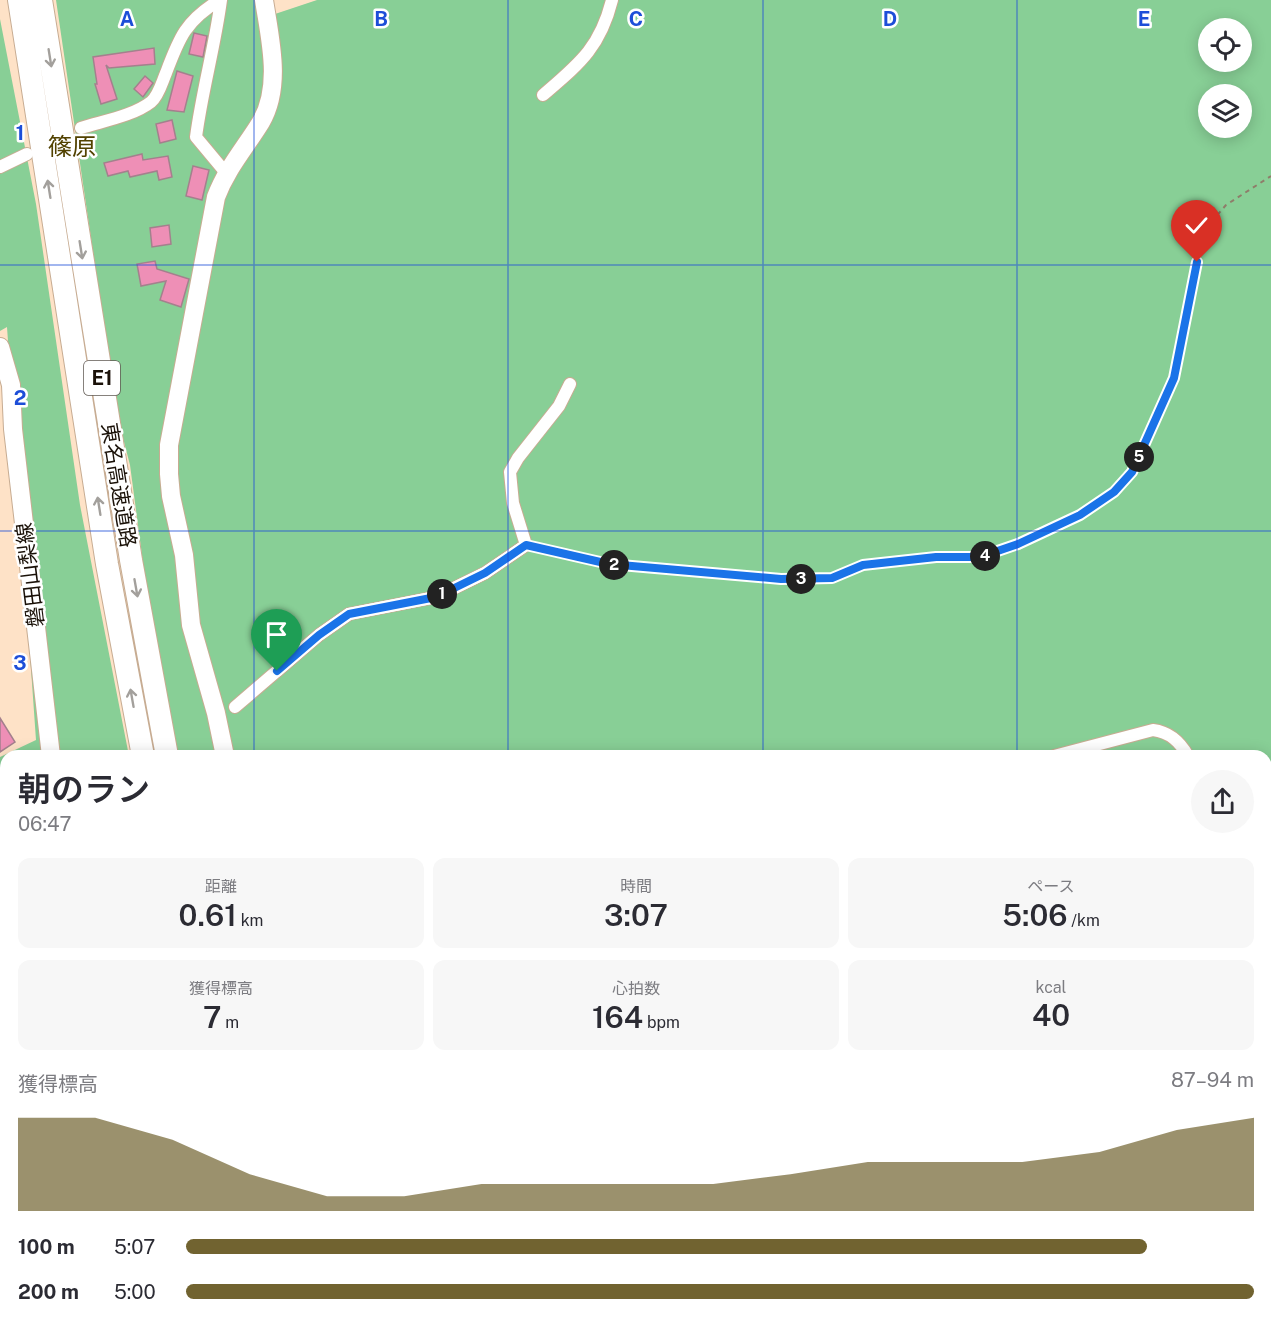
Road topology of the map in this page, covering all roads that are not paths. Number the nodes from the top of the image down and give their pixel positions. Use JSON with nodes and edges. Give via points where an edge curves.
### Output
{"nodes":[{"id":1,"x":19,"y":0,"type":"edge"},
{"id":2,"x":41,"y":0,"type":"edge"},
{"id":3,"x":220,"y":0,"type":"edge"},
{"id":4,"x":264,"y":0,"type":"edge"},
{"id":5,"x":612,"y":0,"type":"edge"},
{"id":6,"x":543,"y":95,"type":"dead end"},
{"id":7,"x":81,"y":128,"type":"dead end"},
{"id":8,"x":27,"y":154,"type":"dead end"},
{"id":9,"x":0,"y":167,"type":"edge"},
{"id":10,"x":226,"y":173,"type":"junction"},
{"id":11,"x":0,"y":347,"type":"edge"},
{"id":12,"x":570,"y":384,"type":"dead end"},
{"id":13,"x":0,"y":385,"type":"edge"},
{"id":14,"x":13,"y":429,"type":"junction"},
{"id":15,"x":235,"y":707,"type":"dead end"},
{"id":16,"x":50,"y":750,"type":"edge"},
{"id":17,"x":142,"y":750,"type":"edge"},
{"id":18,"x":166,"y":750,"type":"edge"},
{"id":19,"x":224,"y":750,"type":"edge"},
{"id":20,"x":1077,"y":750,"type":"edge"},
{"id":21,"x":1184,"y":750,"type":"edge"}],
"edges":[{"from":17,"to":1,"type":"highway","name":"東名高速道路","number":"E1","one_way":true,"via":[[107,564]]},
{"from":2,"to":18,"type":"highway","name":"東名高速道路","number":"E1","one_way":true,"via":[[131,560]]},
{"from":3,"to":7,"type":"street","via":[[196,16],[181,34],[152,101]]},
{"from":3,"to":10,"type":"street","via":[[196,137]]},
{"from":4,"to":10,"type":"street","via":[[271,57],[270,101]]},
{"from":5,"to":6,"type":"street","via":[[587,56]]},
{"from":8,"to":9,"type":"street"},
{"from":10,"to":19,"type":"street","via":[[216,197],[169,445],[171,496],[184,555],[191,625]]},
{"from":11,"to":14,"type":"street","name":"磐田山梨線","via":[[11,385]]},
{"from":12,"to":15,"type":"street","via":[[559,406],[510,472],[513,503],[526,545],[485,573],[436,597],[349,614]]},
{"from":13,"to":14,"type":"street","name":"磐田山梨線"},
{"from":14,"to":16,"type":"street","name":"磐田山梨線"},
{"from":20,"to":21,"type":"street","via":[[1153,730],[1165,731]]}]}
